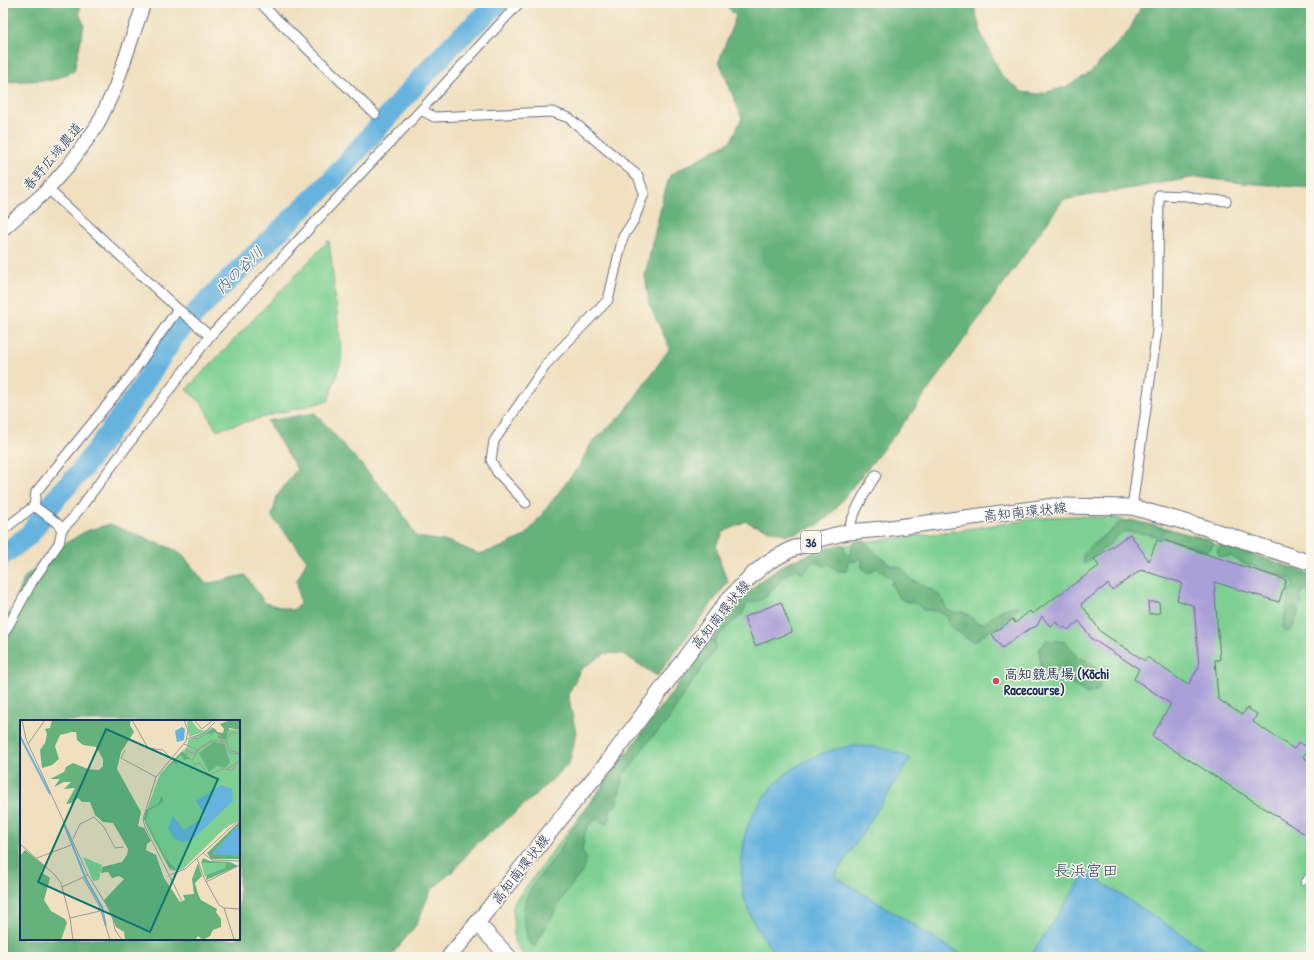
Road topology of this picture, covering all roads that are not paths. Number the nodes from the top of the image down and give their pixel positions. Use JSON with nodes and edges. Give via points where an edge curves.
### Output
{"nodes":[{"id":1,"x":144,"y":3,"type":"edge"},
{"id":2,"x":260,"y":3,"type":"edge"},
{"id":3,"x":519,"y":3,"type":"edge"},
{"id":4,"x":422,"y":110,"type":"junction"},
{"id":5,"x":375,"y":114,"type":"dead end"},
{"id":6,"x":48,"y":188,"type":"junction"},
{"id":7,"x":1226,"y":202,"type":"dead end"},
{"id":8,"x":3,"y":230,"type":"edge"},
{"id":9,"x":180,"y":310,"type":"junction"},
{"id":10,"x":207,"y":334,"type":"junction"},
{"id":11,"x":876,"y":475,"type":"dead end"},
{"id":12,"x":526,"y":503,"type":"dead end"},
{"id":13,"x":1132,"y":507,"type":"junction"},
{"id":14,"x":36,"y":508,"type":"junction"},
{"id":15,"x":60,"y":526,"type":"junction"},
{"id":16,"x":3,"y":530,"type":"edge"},
{"id":17,"x":848,"y":532,"type":"junction"},
{"id":18,"x":1311,"y":562,"type":"edge"},
{"id":19,"x":3,"y":634,"type":"edge"},
{"id":20,"x":1311,"y":872,"type":"edge"},
{"id":21,"x":1309,"y":878,"type":"edge"},
{"id":22,"x":1303,"y":883,"type":"dead end"},
{"id":23,"x":478,"y":923,"type":"junction"},
{"id":24,"x":449,"y":957,"type":"edge"},
{"id":25,"x":509,"y":957,"type":"edge"}],
"edges":[{"from":1,"to":6,"type":"street","name":"春野広域農道","via":[[115,88],[97,126],[69,165]]},
{"from":2,"to":5,"type":"street"},
{"from":3,"to":4,"type":"street"},
{"from":4,"to":10,"type":"street"},
{"from":4,"to":12,"type":"street","via":[[434,117],[552,112],[569,118],[638,176],[644,193],[634,220],[623,236],[608,300],[548,362],[494,441],[491,460],[497,472]]},
{"from":6,"to":8,"type":"street","name":"春野広域農道"},
{"from":6,"to":9,"type":"street"},
{"from":7,"to":13,"type":"street","via":[[1159,195],[1157,331]]},
{"from":9,"to":10,"type":"street"},
{"from":9,"to":14,"type":"street","via":[[129,378],[36,492]]},
{"from":10,"to":15,"type":"street","via":[[77,513]]},
{"from":11,"to":17,"type":"street","via":[[865,492]]},
{"from":13,"to":17,"type":"main road","name":"高知南環状線","number":"36","via":[[1054,506]]},
{"from":13,"to":18,"type":"main road","name":"高知南環状線","number":"36","via":[[1203,526]]},
{"from":14,"to":15,"type":"street"},
{"from":14,"to":16,"type":"street"},
{"from":15,"to":19,"type":"street","via":[[59,543],[32,582]]},
{"from":17,"to":23,"type":"main road","name":"高知南環状線","number":"36","via":[[807,543],[780,555],[758,569],[738,588],[608,763]]},
{"from":20,"to":21,"type":"lane"},
{"from":21,"to":22,"type":"lane"},
{"from":23,"to":24,"type":"main road","name":"高知南環状線"},
{"from":23,"to":25,"type":"main road"}]}
